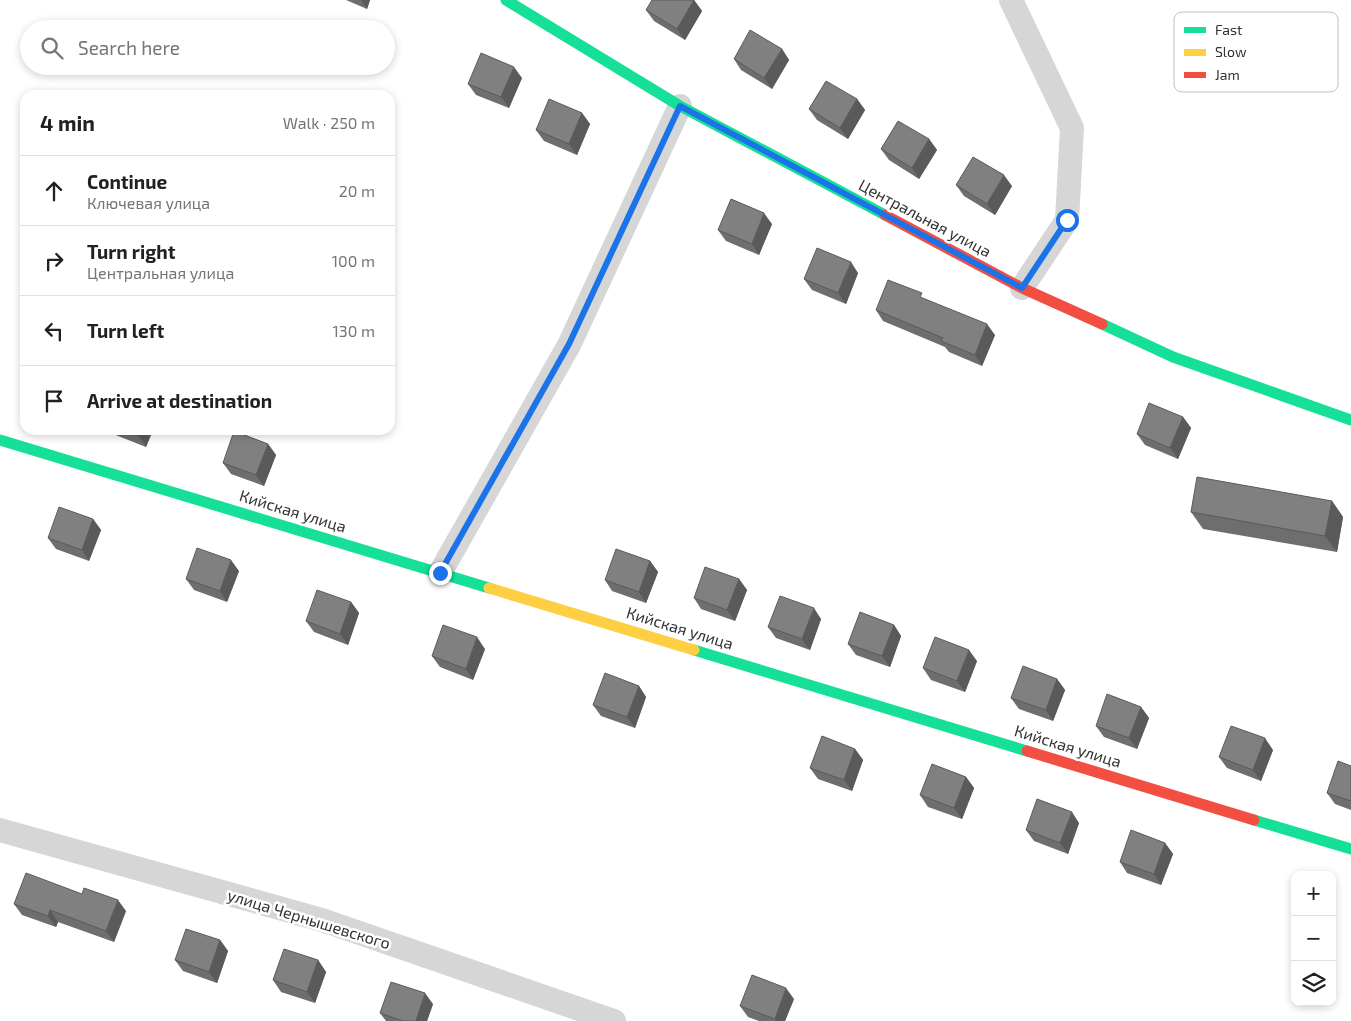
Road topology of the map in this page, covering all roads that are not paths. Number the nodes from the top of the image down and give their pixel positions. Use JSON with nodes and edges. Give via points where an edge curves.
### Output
{"nodes":[{"id":1,"x":506,"y":0,"type":"edge"},
{"id":2,"x":1012,"y":0,"type":"edge"},
{"id":3,"x":680,"y":106,"type":"junction"},
{"id":4,"x":1022,"y":288,"type":"junction"},
{"id":5,"x":1351,"y":420,"type":"edge"},
{"id":6,"x":0,"y":440,"type":"edge"},
{"id":7,"x":440,"y":573,"type":"junction"},
{"id":8,"x":0,"y":830,"type":"edge"},
{"id":9,"x":1351,"y":849,"type":"edge"},
{"id":10,"x":614,"y":1021,"type":"edge"}],
"edges":[{"from":1,"to":3,"type":"street","name":"Центральная улица"},
{"from":2,"to":4,"type":"street","via":[[1072,128],[1067,220]]},
{"from":3,"to":4,"type":"street","name":"Центральная улица"},
{"from":3,"to":7,"type":"street","via":[[569,344]]},
{"from":4,"to":5,"type":"street","name":"Центральная улица","via":[[1173,357]]},
{"from":6,"to":7,"type":"street","name":"Кийская улица"},
{"from":7,"to":9,"type":"street","name":"Кийская улица"},
{"from":8,"to":10,"type":"street","name":"улица Чернышевского","via":[[322,920]]}]}
